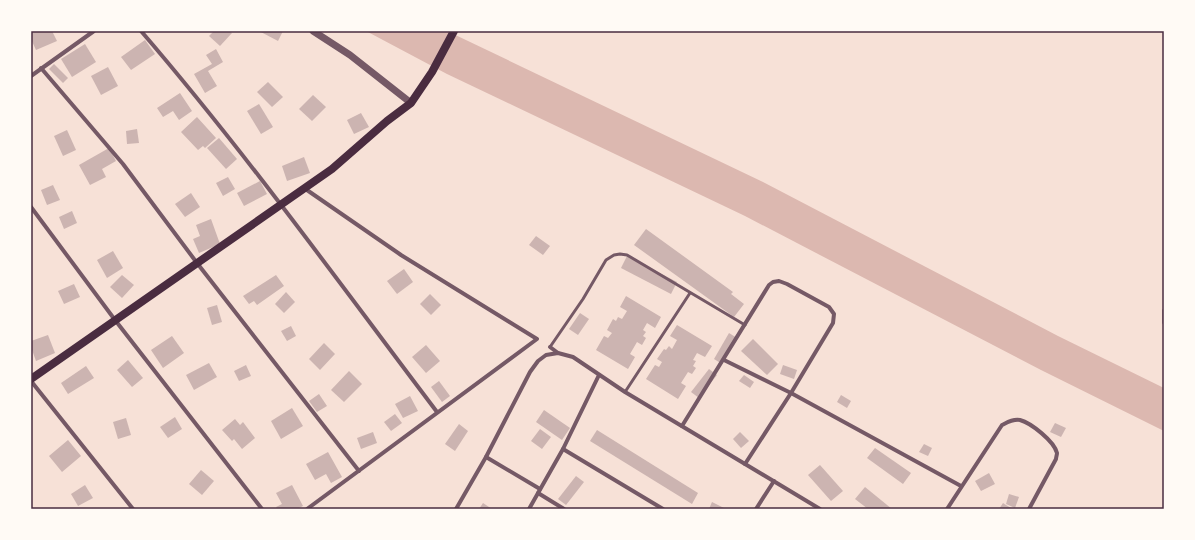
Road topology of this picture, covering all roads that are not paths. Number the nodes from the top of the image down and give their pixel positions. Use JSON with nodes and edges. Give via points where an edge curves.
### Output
{"nodes":[{"id":1,"x":94,"y":31,"type":"edge"},
{"id":2,"x":142,"y":31,"type":"edge"},
{"id":3,"x":313,"y":31,"type":"edge"},
{"id":4,"x":454,"y":31,"type":"edge"},
{"id":5,"x":42,"y":68,"type":"junction"},
{"id":6,"x":31,"y":76,"type":"edge"},
{"id":7,"x":411,"y":103,"type":"junction"},
{"id":8,"x":304,"y":188,"type":"junction"},
{"id":9,"x":281,"y":204,"type":"junction"},
{"id":10,"x":31,"y":207,"type":"edge"},
{"id":11,"x":196,"y":263,"type":"junction"},
{"id":12,"x":690,"y":293,"type":"junction"},
{"id":13,"x":1164,"y":310,"type":"edge"},
{"id":14,"x":115,"y":320,"type":"junction"},
{"id":15,"x":1164,"y":322,"type":"edge"},
{"id":16,"x":745,"y":325,"type":"junction"},
{"id":17,"x":550,"y":347,"type":"joint"},
{"id":18,"x":558,"y":353,"type":"junction"},
{"id":19,"x":724,"y":360,"type":"junction"},
{"id":20,"x":599,"y":375,"type":"junction"},
{"id":21,"x":31,"y":380,"type":"edge"},
{"id":22,"x":625,"y":392,"type":"junction"},
{"id":23,"x":791,"y":393,"type":"junction"},
{"id":24,"x":437,"y":412,"type":"junction"},
{"id":25,"x":682,"y":426,"type":"junction"},
{"id":26,"x":563,"y":449,"type":"junction"},
{"id":27,"x":486,"y":456,"type":"junction"},
{"id":28,"x":745,"y":464,"type":"junction"},
{"id":29,"x":359,"y":471,"type":"junction"},
{"id":30,"x":774,"y":481,"type":"junction"},
{"id":31,"x":961,"y":486,"type":"junction"},
{"id":32,"x":539,"y":491,"type":"junction"},
{"id":33,"x":132,"y":509,"type":"edge"},
{"id":34,"x":262,"y":509,"type":"edge"},
{"id":35,"x":307,"y":509,"type":"edge"},
{"id":36,"x":456,"y":509,"type":"edge"},
{"id":37,"x":529,"y":509,"type":"edge"},
{"id":38,"x":564,"y":509,"type":"edge"},
{"id":39,"x":663,"y":509,"type":"edge"},
{"id":40,"x":756,"y":509,"type":"edge"},
{"id":41,"x":820,"y":509,"type":"edge"},
{"id":42,"x":946,"y":509,"type":"edge"},
{"id":43,"x":1029,"y":509,"type":"edge"}],
"edges":[{"from":1,"to":5,"type":"street"},
{"from":2,"to":9,"type":"street"},
{"from":3,"to":7,"type":"street","via":[[350,55]]},
{"from":4,"to":7,"type":"main road","via":[[432,72]]},
{"from":5,"to":6,"type":"street"},
{"from":5,"to":11,"type":"street","via":[[123,164]]},
{"from":7,"to":8,"type":"main road"},
{"from":8,"to":9,"type":"main road"},
{"from":8,"to":24,"type":"street","via":[[401,255],[537,339]]},
{"from":9,"to":11,"type":"main road"},
{"from":9,"to":24,"type":"street"},
{"from":10,"to":14,"type":"street"},
{"from":11,"to":14,"type":"main road"},
{"from":11,"to":29,"type":"street"},
{"from":12,"to":16,"type":"lane"},
{"from":12,"to":17,"type":"lane","via":[[627,255],[614,255],[606,260],[584,299]]},
{"from":12,"to":22,"type":"lane"},
{"from":13,"to":15,"type":"lane"},
{"from":14,"to":21,"type":"main road"},
{"from":14,"to":34,"type":"street"},
{"from":16,"to":19,"type":"street"},
{"from":16,"to":23,"type":"street","via":[[769,285],[779,281],[829,307],[834,314],[833,323]]},
{"from":17,"to":18,"type":"street"},
{"from":18,"to":20,"type":"street","via":[[573,357]]},
{"from":18,"to":27,"type":"street","via":[[546,355],[530,372]]},
{"from":19,"to":23,"type":"street"},
{"from":19,"to":25,"type":"street"},
{"from":20,"to":22,"type":"street"},
{"from":20,"to":26,"type":"street"},
{"from":21,"to":33,"type":"street"},
{"from":22,"to":25,"type":"street"},
{"from":23,"to":28,"type":"street"},
{"from":23,"to":31,"type":"street"},
{"from":24,"to":29,"type":"street"},
{"from":25,"to":28,"type":"street"},
{"from":26,"to":32,"type":"street"},
{"from":26,"to":39,"type":"street"},
{"from":27,"to":32,"type":"street"},
{"from":27,"to":36,"type":"street"},
{"from":28,"to":30,"type":"street"},
{"from":29,"to":35,"type":"street"},
{"from":30,"to":40,"type":"street"},
{"from":30,"to":41,"type":"street"},
{"from":31,"to":42,"type":"street"},
{"from":31,"to":43,"type":"street","via":[[1002,425],[1020,420],[1046,437],[1057,453]]},
{"from":32,"to":37,"type":"street"},
{"from":32,"to":38,"type":"street"}]}
